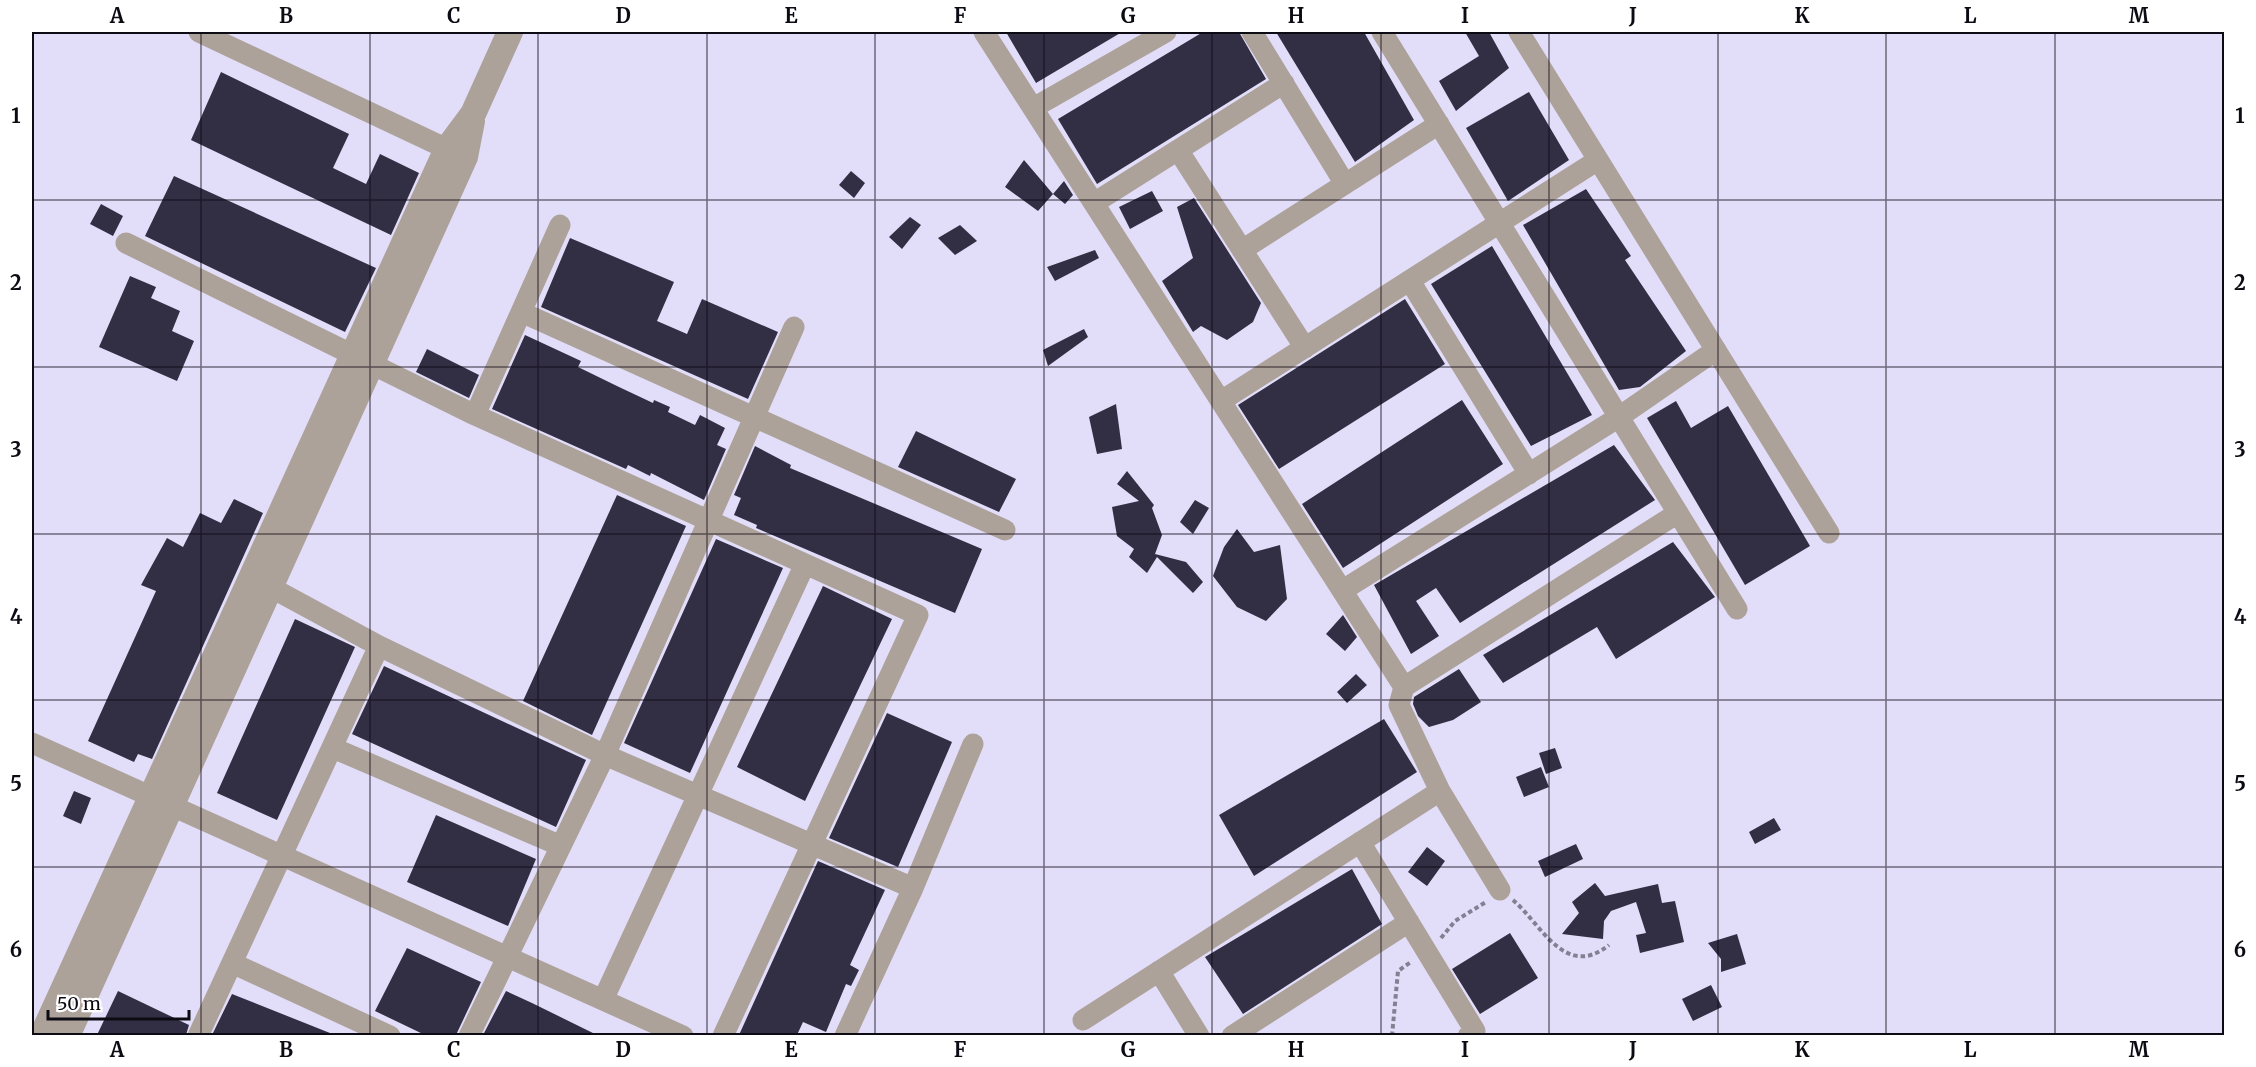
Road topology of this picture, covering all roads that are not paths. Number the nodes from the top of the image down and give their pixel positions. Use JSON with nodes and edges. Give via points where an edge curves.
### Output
{"nodes":[{"id":1,"x":199,"y":32,"type":"edge"},
{"id":2,"x":510,"y":32,"type":"edge"},
{"id":3,"x":984,"y":32,"type":"edge"},
{"id":4,"x":1166,"y":32,"type":"edge"},
{"id":5,"x":1252,"y":32,"type":"edge"},
{"id":6,"x":1382,"y":32,"type":"edge"},
{"id":7,"x":1519,"y":32,"type":"edge"},
{"id":8,"x":1284,"y":83,"type":"junction"},
{"id":9,"x":1033,"y":108,"type":"junction"},
{"id":10,"x":1438,"y":124,"type":"junction"},
{"id":11,"x":1178,"y":150,"type":"junction"},
{"id":12,"x":456,"y":153,"type":"junction"},
{"id":13,"x":1598,"y":159,"type":"junction"},
{"id":14,"x":1345,"y":183,"type":"junction"},
{"id":15,"x":1094,"y":203,"type":"junction"},
{"id":16,"x":1500,"y":223,"type":"junction"},
{"id":17,"x":560,"y":225,"type":"dead end"},
{"id":18,"x":126,"y":243,"type":"dead end"},
{"id":19,"x":1242,"y":250,"type":"junction"},
{"id":20,"x":1410,"y":281,"type":"junction"},
{"id":21,"x":521,"y":312,"type":"junction"},
{"id":22,"x":794,"y":327,"type":"dead end"},
{"id":23,"x":1305,"y":348,"type":"junction"},
{"id":24,"x":1716,"y":351,"type":"junction"},
{"id":25,"x":363,"y":359,"type":"junction"},
{"id":26,"x":1221,"y":401,"type":"junction"},
{"id":27,"x":475,"y":415,"type":"junction"},
{"id":28,"x":1619,"y":417,"type":"junction"},
{"id":29,"x":754,"y":418,"type":"junction"},
{"id":30,"x":1529,"y":474,"type":"junction"},
{"id":31,"x":1678,"y":513,"type":"junction"},
{"id":32,"x":708,"y":520,"type":"junction"},
{"id":33,"x":1005,"y":530,"type":"dead end"},
{"id":34,"x":1829,"y":533,"type":"dead end"},
{"id":35,"x":805,"y":564,"type":"junction"},
{"id":36,"x":261,"y":582,"type":"junction"},
{"id":37,"x":1343,"y":590,"type":"junction"},
{"id":38,"x":1737,"y":609,"type":"dead end"},
{"id":39,"x":379,"y":646,"type":"junction"},
{"id":40,"x":1404,"y":687,"type":"junction"},
{"id":41,"x":32,"y":743,"type":"edge"},
{"id":42,"x":973,"y":744,"type":"dead end"},
{"id":43,"x":333,"y":748,"type":"junction"},
{"id":44,"x":605,"y":755,"type":"junction"},
{"id":45,"x":1440,"y":791,"type":"junction"},
{"id":46,"x":698,"y":795,"type":"junction"},
{"id":47,"x":161,"y":801,"type":"junction"},
{"id":48,"x":1360,"y":842,"type":"junction"},
{"id":49,"x":812,"y":844,"type":"junction"},
{"id":50,"x":561,"y":846,"type":"junction"},
{"id":51,"x":283,"y":856,"type":"junction"},
{"id":52,"x":913,"y":888,"type":"junction"},
{"id":53,"x":1500,"y":890,"type":"road end"},
{"id":54,"x":1409,"y":922,"type":"junction"},
{"id":55,"x":507,"y":957,"type":"junction"},
{"id":56,"x":232,"y":963,"type":"junction"},
{"id":57,"x":1159,"y":971,"type":"junction"},
{"id":58,"x":603,"y":1000,"type":"junction"},
{"id":59,"x":1083,"y":1020,"type":"dead end"},
{"id":60,"x":42,"y":1035,"type":"edge"},
{"id":61,"x":67,"y":1035,"type":"edge"},
{"id":62,"x":198,"y":1035,"type":"edge"},
{"id":63,"x":390,"y":1035,"type":"edge"},
{"id":64,"x":469,"y":1035,"type":"edge"},
{"id":65,"x":682,"y":1035,"type":"edge"},
{"id":66,"x":723,"y":1035,"type":"edge"},
{"id":67,"x":845,"y":1035,"type":"edge"},
{"id":68,"x":1199,"y":1035,"type":"edge"},
{"id":69,"x":1232,"y":1035,"type":"edge"},
{"id":70,"x":1468,"y":1035,"type":"edge"}],
"edges":[{"from":1,"to":12,"type":"street"},
{"from":2,"to":12,"type":"street"},
{"from":3,"to":9,"type":"street"},
{"from":4,"to":9,"type":"street"},
{"from":5,"to":8,"type":"street"},
{"from":6,"to":10,"type":"street"},
{"from":7,"to":13,"type":"street"},
{"from":8,"to":11,"type":"street"},
{"from":8,"to":14,"type":"street"},
{"from":9,"to":15,"type":"street"},
{"from":10,"to":14,"type":"street"},
{"from":10,"to":16,"type":"street"},
{"from":11,"to":15,"type":"street"},
{"from":11,"to":19,"type":"street"},
{"from":12,"to":25,"type":"street"},
{"from":13,"to":16,"type":"street"},
{"from":13,"to":24,"type":"street"},
{"from":14,"to":19,"type":"street"},
{"from":15,"to":26,"type":"street"},
{"from":16,"to":20,"type":"street"},
{"from":16,"to":28,"type":"street"},
{"from":17,"to":21,"type":"street"},
{"from":18,"to":25,"type":"street"},
{"from":19,"to":23,"type":"street"},
{"from":20,"to":23,"type":"street"},
{"from":20,"to":30,"type":"street"},
{"from":21,"to":27,"type":"street"},
{"from":21,"to":29,"type":"street"},
{"from":22,"to":29,"type":"street"},
{"from":23,"to":26,"type":"street"},
{"from":24,"to":28,"type":"street"},
{"from":24,"to":34,"type":"street"},
{"from":25,"to":27,"type":"street"},
{"from":25,"to":36,"type":"street"},
{"from":26,"to":37,"type":"street"},
{"from":27,"to":32,"type":"street"},
{"from":28,"to":30,"type":"street"},
{"from":28,"to":31,"type":"street"},
{"from":29,"to":32,"type":"street"},
{"from":29,"to":33,"type":"street"},
{"from":30,"to":37,"type":"street"},
{"from":31,"to":38,"type":"street"},
{"from":31,"to":40,"type":"street"},
{"from":32,"to":35,"type":"street"},
{"from":32,"to":44,"type":"street"},
{"from":35,"to":46,"type":"street"},
{"from":35,"to":49,"type":"street","via":[[918,615]]},
{"from":36,"to":39,"type":"street"},
{"from":36,"to":47,"type":"street"},
{"from":37,"to":40,"type":"street"},
{"from":39,"to":43,"type":"street"},
{"from":39,"to":44,"type":"street"},
{"from":40,"to":45,"type":"street","via":[[1399,705]]},
{"from":41,"to":47,"type":"street"},
{"from":42,"to":52,"type":"street"},
{"from":43,"to":50,"type":"street"},
{"from":43,"to":51,"type":"street"},
{"from":44,"to":46,"type":"street"},
{"from":44,"to":50,"type":"street"},
{"from":45,"to":48,"type":"street"},
{"from":45,"to":53,"type":"street"},
{"from":46,"to":49,"type":"street"},
{"from":46,"to":58,"type":"street"},
{"from":47,"to":51,"type":"street"},
{"from":47,"to":60,"type":"street"},
{"from":47,"to":61,"type":"street"},
{"from":48,"to":54,"type":"street"},
{"from":48,"to":57,"type":"street"},
{"from":49,"to":52,"type":"street"},
{"from":49,"to":66,"type":"street"},
{"from":50,"to":55,"type":"street"},
{"from":51,"to":55,"type":"street"},
{"from":51,"to":56,"type":"street"},
{"from":52,"to":67,"type":"street"},
{"from":54,"to":69,"type":"street"},
{"from":54,"to":70,"type":"street","via":[[1475,1031]]},
{"from":55,"to":58,"type":"street"},
{"from":55,"to":64,"type":"street"},
{"from":56,"to":62,"type":"street"},
{"from":56,"to":63,"type":"street"},
{"from":57,"to":59,"type":"street"},
{"from":57,"to":68,"type":"street"},
{"from":58,"to":65,"type":"street"}]}
